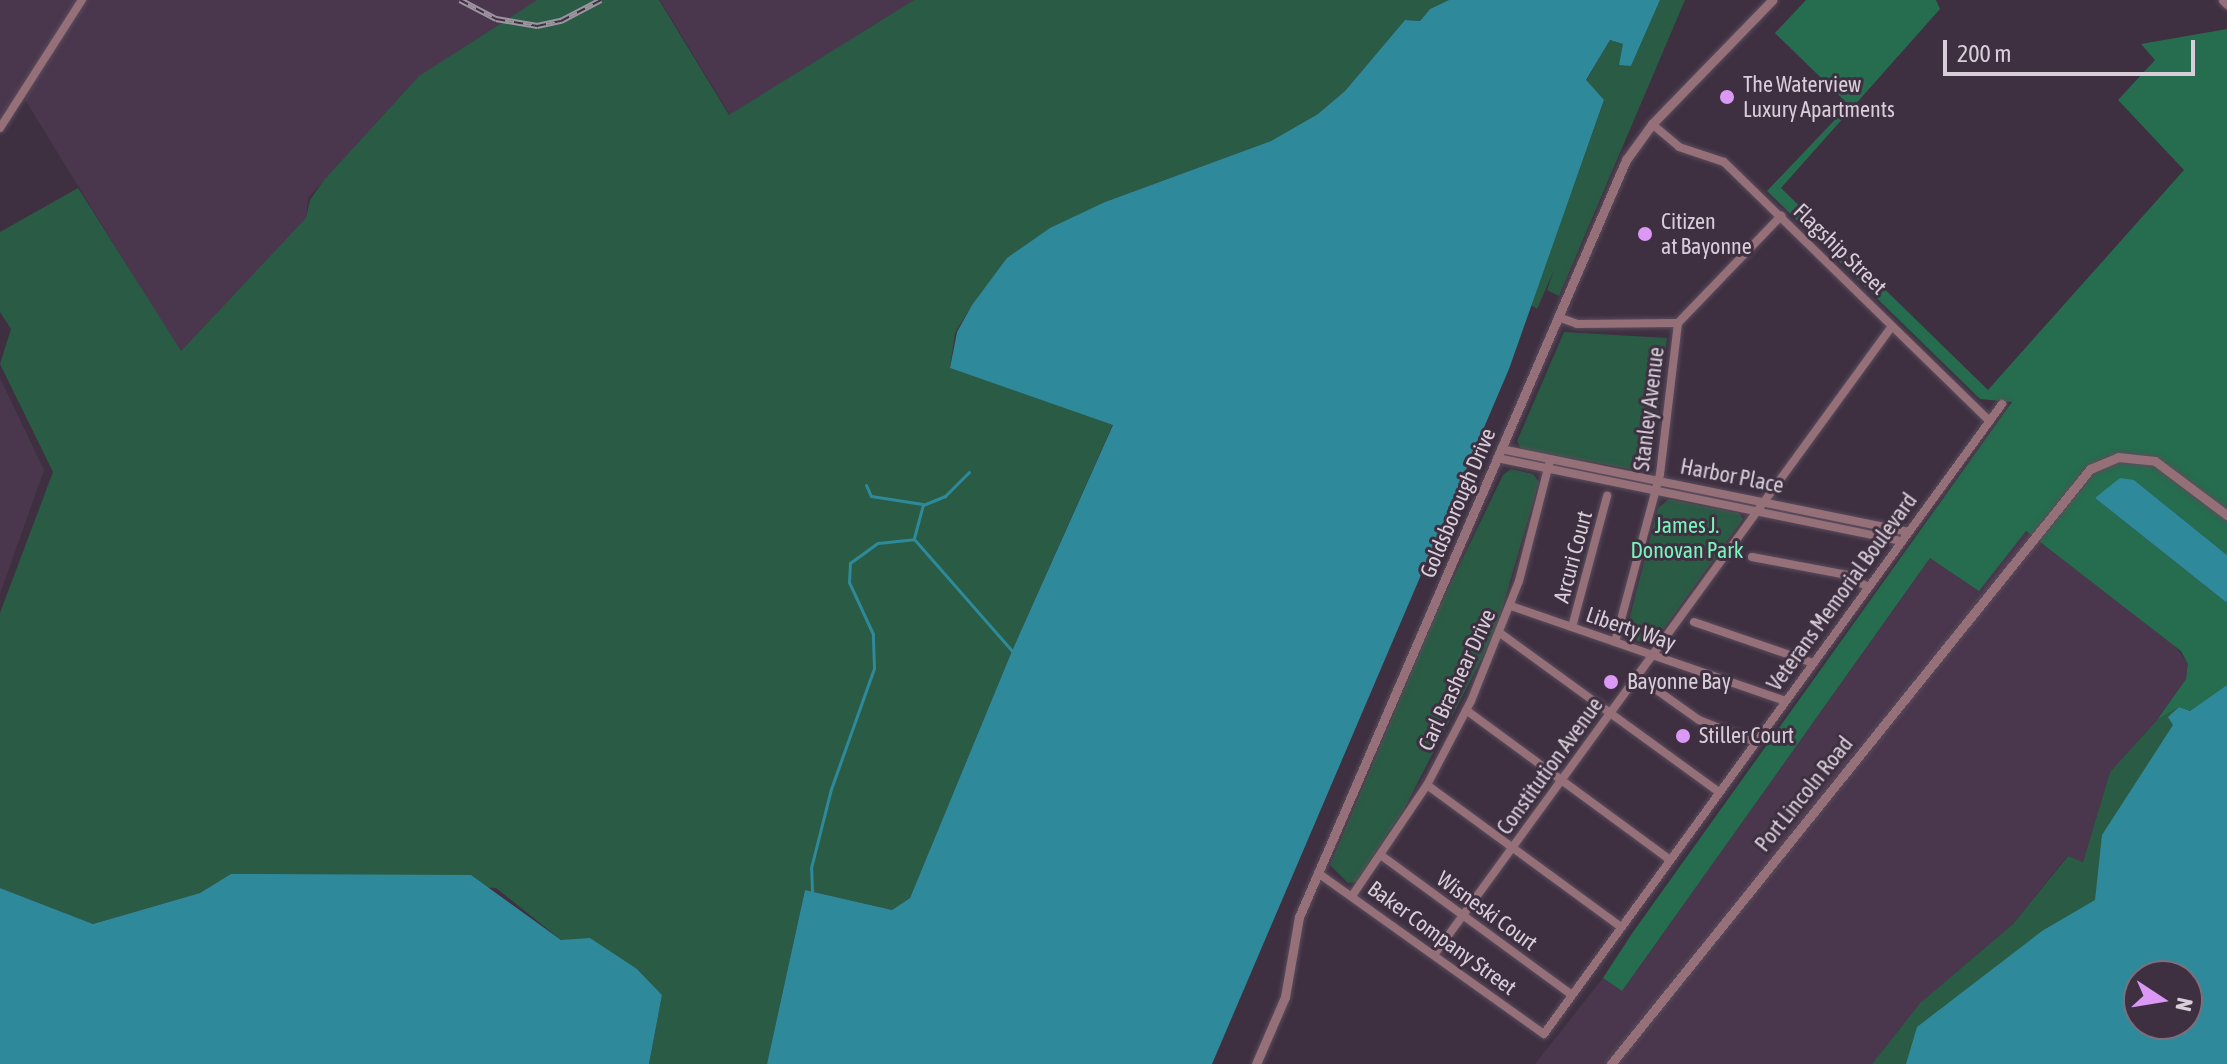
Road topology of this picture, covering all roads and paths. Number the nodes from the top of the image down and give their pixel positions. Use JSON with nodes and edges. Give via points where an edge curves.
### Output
{"nodes":[{"id":1,"x":82,"y":0,"type":"edge"},
{"id":2,"x":1772,"y":0,"type":"edge"},
{"id":3,"x":1652,"y":124,"type":"junction"},
{"id":4,"x":0,"y":128,"type":"edge"},
{"id":5,"x":1781,"y":216,"type":"junction"},
{"id":6,"x":1558,"y":317,"type":"junction"},
{"id":7,"x":1678,"y":323,"type":"junction"},
{"id":8,"x":1892,"y":326,"type":"junction"},
{"id":9,"x":2002,"y":404,"type":"dead end"},
{"id":10,"x":1989,"y":421,"type":"junction"},
{"id":11,"x":1499,"y":454,"type":"junction"},
{"id":12,"x":1550,"y":460,"type":"junction"},
{"id":13,"x":1547,"y":471,"type":"junction"},
{"id":14,"x":1659,"y":481,"type":"junction"},
{"id":15,"x":1657,"y":492,"type":"junction"},
{"id":16,"x":1607,"y":496,"type":"dead end"},
{"id":17,"x":1765,"y":501,"type":"junction"},
{"id":18,"x":1758,"y":511,"type":"junction"},
{"id":19,"x":2227,"y":515,"type":"edge"},
{"id":20,"x":1908,"y":532,"type":"junction"},
{"id":21,"x":1901,"y":541,"type":"junction"},
{"id":22,"x":1752,"y":557,"type":"dead end"},
{"id":23,"x":1868,"y":587,"type":"junction"},
{"id":24,"x":1511,"y":606,"type":"junction"},
{"id":25,"x":1694,"y":622,"type":"dead end"},
{"id":26,"x":1572,"y":627,"type":"junction"},
{"id":27,"x":1500,"y":633,"type":"junction"},
{"id":28,"x":1615,"y":642,"type":"junction"},
{"id":29,"x":1652,"y":656,"type":"junction"},
{"id":30,"x":1813,"y":663,"type":"junction"},
{"id":31,"x":1637,"y":676,"type":"junction"},
{"id":32,"x":1785,"y":701,"type":"junction"},
{"id":33,"x":1466,"y":710,"type":"junction"},
{"id":34,"x":1611,"y":712,"type":"junction"},
{"id":35,"x":1755,"y":742,"type":"junction"},
{"id":36,"x":1561,"y":780,"type":"junction"},
{"id":37,"x":1427,"y":785,"type":"junction"},
{"id":38,"x":1719,"y":792,"type":"junction"},
{"id":39,"x":1512,"y":847,"type":"junction"},
{"id":40,"x":1382,"y":856,"type":"junction"},
{"id":41,"x":1670,"y":860,"type":"junction"},
{"id":42,"x":1318,"y":873,"type":"junction"},
{"id":43,"x":1352,"y":896,"type":"junction"},
{"id":44,"x":1463,"y":915,"type":"junction"},
{"id":45,"x":1621,"y":927,"type":"junction"},
{"id":46,"x":1434,"y":955,"type":"junction"},
{"id":47,"x":1572,"y":995,"type":"junction"},
{"id":48,"x":1544,"y":1034,"type":"joint"},
{"id":49,"x":1256,"y":1064,"type":"edge"},
{"id":50,"x":1611,"y":1064,"type":"edge"}],
"edges":[{"from":1,"to":4,"type":"street"},
{"from":2,"to":3,"type":"street","name":"Goldsborough Drive"},
{"from":3,"to":5,"type":"street","name":"Flagship Street","via":[[1674,144],[1724,162]]},
{"from":3,"to":6,"type":"street","name":"Goldsborough Drive","via":[[1626,160]]},
{"from":5,"to":7,"type":"street","name":"Stanley Avenue"},
{"from":5,"to":8,"type":"street","name":"Flagship Street"},
{"from":6,"to":7,"type":"street","via":[[1583,324]]},
{"from":6,"to":11,"type":"street","name":"Goldsborough Drive"},
{"from":7,"to":14,"type":"street","name":"Stanley Avenue"},
{"from":8,"to":10,"type":"street","name":"Flagship Street"},
{"from":8,"to":17,"type":"street","name":"Constitution Avenue"},
{"from":9,"to":10,"type":"street","name":"Veterans Memorial Boulevard"},
{"from":10,"to":20,"type":"street","name":"Veterans Memorial Boulevard"},
{"from":11,"to":12,"type":"street","name":"Harbor Place"},
{"from":11,"to":13,"type":"street","name":"Harbor Place"},
{"from":11,"to":42,"type":"street","name":"Goldsborough Drive"},
{"from":12,"to":13,"type":"street","name":"Carl Brashear Drive"},
{"from":12,"to":14,"type":"street","name":"Harbor Place"},
{"from":13,"to":15,"type":"street","name":"Harbor Place"},
{"from":13,"to":24,"type":"street","name":"Carl Brashear Drive"},
{"from":14,"to":15,"type":"street","name":"Stanley Avenue"},
{"from":14,"to":17,"type":"street","name":"Harbor Place"},
{"from":15,"to":18,"type":"street","name":"Harbor Place"},
{"from":15,"to":28,"type":"street","name":"Stanley Avenue"},
{"from":16,"to":26,"type":"street","name":"Arcuri Court"},
{"from":17,"to":18,"type":"street","name":"Constitution Avenue"},
{"from":17,"to":20,"type":"street","name":"Harbor Place"},
{"from":18,"to":21,"type":"street","name":"Harbor Place"},
{"from":18,"to":29,"type":"street","name":"Constitution Avenue"},
{"from":19,"to":50,"type":"street","name":"Port Lincoln Road","via":[[2155,461],[2118,457],[2090,469]]},
{"from":20,"to":21,"type":"street","name":"Veterans Memorial Boulevard"},
{"from":21,"to":23,"type":"street","name":"Veterans Memorial Boulevard"},
{"from":22,"to":23,"type":"street","via":[[1847,575]]},
{"from":23,"to":30,"type":"street","name":"Veterans Memorial Boulevard"},
{"from":24,"to":26,"type":"street","name":"Liberty Way"},
{"from":24,"to":27,"type":"street","name":"Carl Brashear Drive"},
{"from":25,"to":30,"type":"street"},
{"from":26,"to":28,"type":"street","name":"Liberty Way"},
{"from":27,"to":33,"type":"street","name":"Carl Brashear Drive"},
{"from":27,"to":34,"type":"street"},
{"from":28,"to":29,"type":"street","name":"Liberty Way"},
{"from":29,"to":31,"type":"street","name":"Constitution Avenue"},
{"from":29,"to":32,"type":"street","name":"Liberty Way"},
{"from":30,"to":32,"type":"street","name":"Veterans Memorial Boulevard"},
{"from":31,"to":34,"type":"street","name":"Constitution Avenue"},
{"from":31,"to":35,"type":"street","via":[[1700,721]]},
{"from":32,"to":35,"type":"street","name":"Veterans Memorial Boulevard"},
{"from":33,"to":36,"type":"street"},
{"from":33,"to":37,"type":"street","name":"Carl Brashear Drive"},
{"from":34,"to":36,"type":"street","name":"Constitution Avenue"},
{"from":34,"to":38,"type":"street"},
{"from":35,"to":38,"type":"street","name":"Veterans Memorial Boulevard"},
{"from":36,"to":39,"type":"street","name":"Constitution Avenue"},
{"from":36,"to":41,"type":"street"},
{"from":37,"to":39,"type":"street"},
{"from":37,"to":40,"type":"street","name":"Carl Brashear Drive"},
{"from":38,"to":41,"type":"street","name":"Veterans Memorial Boulevard"},
{"from":39,"to":44,"type":"street","name":"Constitution Avenue"},
{"from":39,"to":45,"type":"street"},
{"from":40,"to":43,"type":"street","name":"Carl Brashear Drive"},
{"from":40,"to":44,"type":"street","name":"Wisneski Court"},
{"from":41,"to":45,"type":"street","name":"Veterans Memorial Boulevard"},
{"from":42,"to":43,"type":"street","name":"Baker Company Street"},
{"from":42,"to":49,"type":"street","name":"Goldsborough Drive","via":[[1294,932],[1285,997]]},
{"from":43,"to":46,"type":"street","name":"Baker Company Street"},
{"from":44,"to":46,"type":"street","name":"Constitution Avenue"},
{"from":44,"to":47,"type":"street","name":"Wisneski Court"},
{"from":45,"to":47,"type":"street","name":"Veterans Memorial Boulevard"},
{"from":46,"to":48,"type":"street","name":"Baker Company Street"},
{"from":47,"to":48,"type":"street","name":"Veterans Memorial Boulevard"}]}
